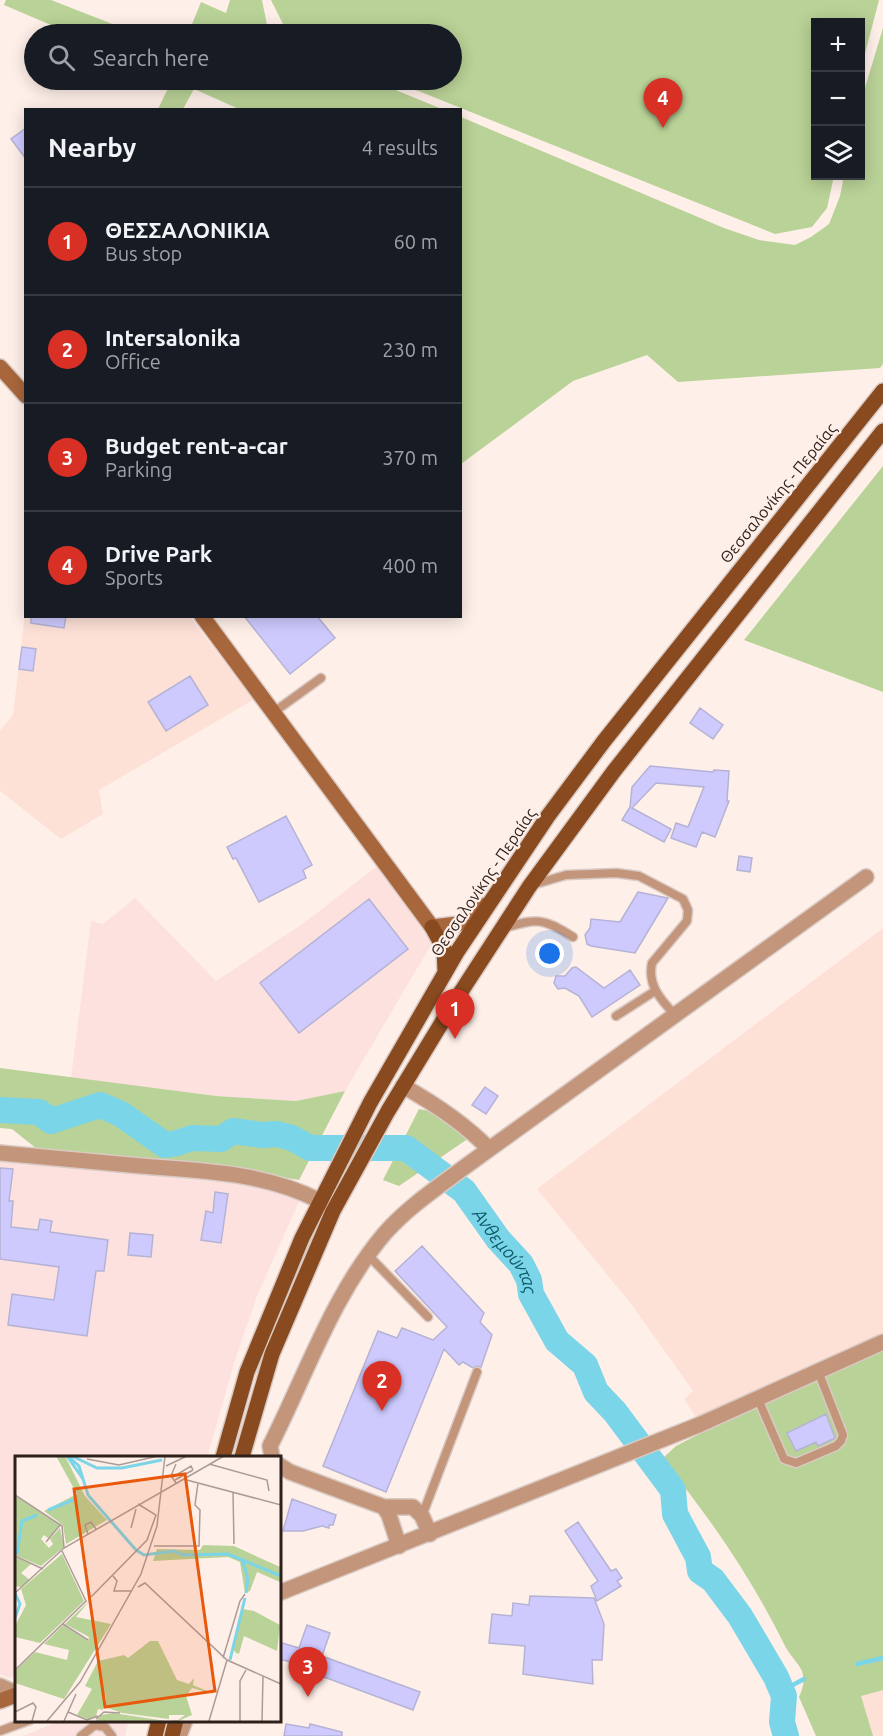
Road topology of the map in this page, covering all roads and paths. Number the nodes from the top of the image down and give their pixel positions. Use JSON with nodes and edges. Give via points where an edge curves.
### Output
{"nodes":[{"id":1,"x":0,"y":367,"type":"edge"},
{"id":2,"x":883,"y":391,"type":"edge"},
{"id":3,"x":24,"y":394,"type":"edge"},
{"id":4,"x":883,"y":431,"type":"edge"},
{"id":5,"x":204,"y":618,"type":"edge"},
{"id":6,"x":321,"y":678,"type":"dead end"},
{"id":7,"x":274,"y":712,"type":"junction"},
{"id":8,"x":866,"y":878,"type":"dead end"},
{"id":9,"x":529,"y":887,"type":"junction"},
{"id":10,"x":489,"y":903,"type":"junction"},
{"id":11,"x":432,"y":927,"type":"junction"},
{"id":12,"x":501,"y":928,"type":"junction"},
{"id":13,"x":573,"y":936,"type":"dead end"},
{"id":14,"x":445,"y":972,"type":"junction"},
{"id":15,"x":655,"y":991,"type":"junction"},
{"id":16,"x":675,"y":1015,"type":"junction"},
{"id":17,"x":616,"y":1016,"type":"dead end"},
{"id":18,"x":403,"y":1086,"type":"junction"},
{"id":19,"x":489,"y":1149,"type":"junction"},
{"id":20,"x":0,"y":1153,"type":"edge"},
{"id":21,"x":320,"y":1201,"type":"junction"},
{"id":22,"x":368,"y":1255,"type":"junction"},
{"id":23,"x":428,"y":1317,"type":"dead end"},
{"id":24,"x":883,"y":1342,"type":"edge"},
{"id":25,"x":818,"y":1371,"type":"junction"},
{"id":26,"x":477,"y":1372,"type":"dead end"},
{"id":27,"x":758,"y":1399,"type":"junction"},
{"id":28,"x":223,"y":1456,"type":"edge"},
{"id":29,"x":242,"y":1456,"type":"edge"},
{"id":30,"x":272,"y":1456,"type":"edge"},
{"id":31,"x":280,"y":1466,"type":"edge"},
{"id":32,"x":384,"y":1507,"type":"junction"},
{"id":33,"x":422,"y":1516,"type":"junction"},
{"id":34,"x":430,"y":1534,"type":"junction"},
{"id":35,"x":399,"y":1546,"type":"junction"},
{"id":36,"x":280,"y":1593,"type":"edge"},
{"id":37,"x":0,"y":1686,"type":"edge"},
{"id":38,"x":15,"y":1694,"type":"edge"},
{"id":39,"x":15,"y":1694,"type":"edge"},
{"id":40,"x":0,"y":1701,"type":"edge"},
{"id":41,"x":25,"y":1721,"type":"edge"},
{"id":42,"x":159,"y":1721,"type":"edge"},
{"id":43,"x":176,"y":1721,"type":"edge"},
{"id":44,"x":184,"y":1721,"type":"edge"},
{"id":45,"x":94,"y":1722,"type":"edge"},
{"id":46,"x":0,"y":1731,"type":"edge"},
{"id":47,"x":81,"y":1736,"type":"edge"},
{"id":48,"x":112,"y":1736,"type":"edge"},
{"id":49,"x":155,"y":1736,"type":"edge"},
{"id":50,"x":172,"y":1736,"type":"edge"},
{"id":51,"x":179,"y":1736,"type":"edge"}],
"edges":[{"from":1,"to":3,"type":"street"},
{"from":2,"to":10,"type":"main road","name":"Θεσσαλονίκης - Περαίας","via":[[604,741]]},
{"from":4,"to":9,"type":"main road","via":[[614,771]]},
{"from":5,"to":7,"type":"street"},
{"from":6,"to":7,"type":"lane"},
{"from":7,"to":11,"type":"street"},
{"from":8,"to":16,"type":"street"},
{"from":9,"to":12,"type":"main road"},
{"from":9,"to":15,"type":"lane","via":[[566,875],[616,873],[639,876],[683,899],[687,921],[652,963]]},
{"from":10,"to":11,"type":"street","via":[[458,924]]},
{"from":10,"to":14,"type":"main road","name":"Θεσσαλονίκης - Περαίας"},
{"from":11,"to":14,"type":"main road","via":[[444,949]]},
{"from":12,"to":13,"type":"lane","via":[[536,920],[549,922]]},
{"from":12,"to":18,"type":"main road"},
{"from":14,"to":21,"type":"main road","name":"Θεσσαλονίκης - Περαίας","via":[[370,1103]]},
{"from":15,"to":16,"type":"lane"},
{"from":15,"to":17,"type":"lane"},
{"from":16,"to":19,"type":"street"},
{"from":18,"to":19,"type":"street","via":[[457,1120]]},
{"from":18,"to":29,"type":"main road","via":[[349,1179],[282,1328]]},
{"from":19,"to":22,"type":"street","via":[[413,1206]]},
{"from":20,"to":21,"type":"street","via":[[217,1172],[274,1182]]},
{"from":21,"to":28,"type":"main road","name":"Θεσσαλονίκης - Περαίας","via":[[255,1348]]},
{"from":22,"to":23,"type":"lane"},
{"from":22,"to":30,"type":"street","via":[[306,1370],[270,1446]]},
{"from":24,"to":25,"type":"street"},
{"from":25,"to":27,"type":"street"},
{"from":25,"to":27,"type":"lane","via":[[843,1435],[836,1446],[796,1463],[784,1459]]},
{"from":26,"to":33,"type":"lane"},
{"from":27,"to":34,"type":"street"},
{"from":31,"to":32,"type":"street"},
{"from":32,"to":33,"type":"street","via":[[413,1507]]},
{"from":32,"to":35,"type":"street"},
{"from":33,"to":34,"type":"street"},
{"from":34,"to":35,"type":"street"},
{"from":35,"to":36,"type":"street"},
{"from":37,"to":38,"type":"street"},
{"from":39,"to":40,"type":"street"},
{"from":41,"to":46,"type":"lane"},
{"from":42,"to":49,"type":"main road"},
{"from":43,"to":50,"type":"main road"},
{"from":44,"to":51,"type":"street"},
{"from":45,"to":47,"type":"lane"},
{"from":45,"to":48,"type":"lane"}]}
